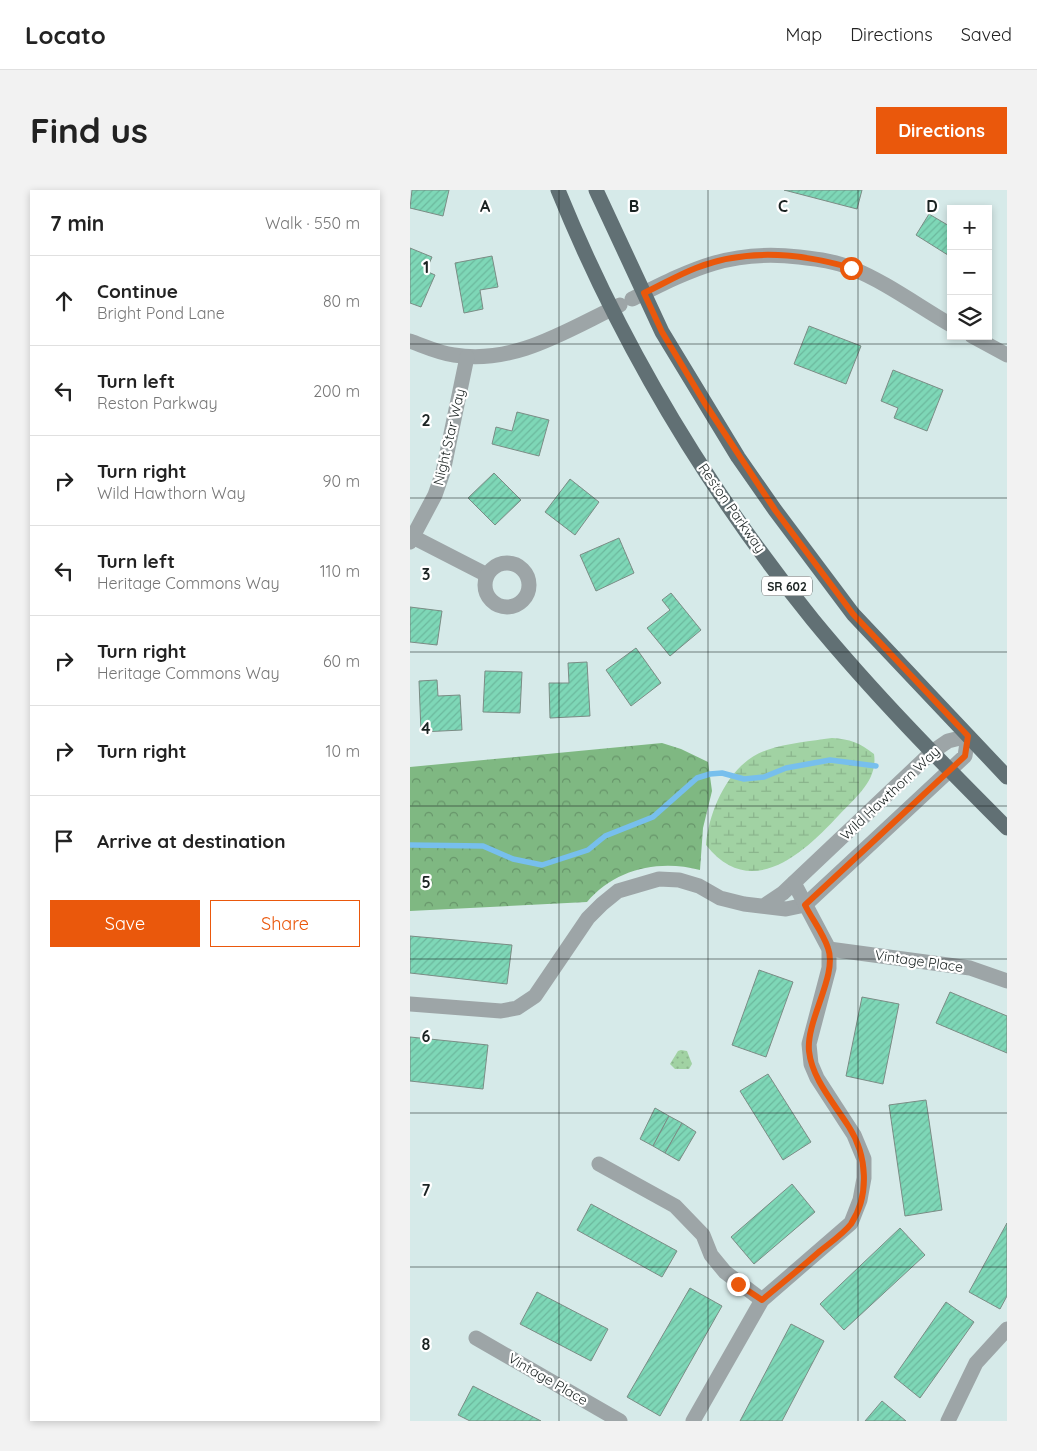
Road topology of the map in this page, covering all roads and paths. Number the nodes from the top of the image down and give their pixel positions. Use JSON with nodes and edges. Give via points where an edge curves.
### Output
{"nodes":[{"id":1,"x":558,"y":190,"type":"edge"},
{"id":2,"x":596,"y":190,"type":"edge"},
{"id":3,"x":627,"y":301,"type":"junction"},
{"id":4,"x":947,"y":323,"type":"edge"},
{"id":5,"x":979,"y":340,"type":"edge"},
{"id":6,"x":410,"y":341,"type":"edge"},
{"id":7,"x":1007,"y":355,"type":"edge"},
{"id":8,"x":467,"y":357,"type":"junction"},
{"id":9,"x":411,"y":539,"type":"edge"},
{"id":10,"x":487,"y":575,"type":"dead end"},
{"id":11,"x":968,"y":736,"type":"junction"},
{"id":12,"x":932,"y":752,"type":"junction"},
{"id":13,"x":948,"y":769,"type":"junction"},
{"id":14,"x":1007,"y":777,"type":"edge"},
{"id":15,"x":1007,"y":828,"type":"edge"},
{"id":16,"x":794,"y":883,"type":"junction"},
{"id":17,"x":765,"y":905,"type":"junction"},
{"id":18,"x":805,"y":905,"type":"junction"},
{"id":19,"x":829,"y":949,"type":"junction"},
{"id":20,"x":1007,"y":981,"type":"edge"},
{"id":21,"x":410,"y":1004,"type":"edge"},
{"id":22,"x":599,"y":1164,"type":"dead end"},
{"id":23,"x":762,"y":1300,"type":"junction"},
{"id":24,"x":1007,"y":1329,"type":"edge"},
{"id":25,"x":476,"y":1338,"type":"dead end"},
{"id":26,"x":620,"y":1421,"type":"edge"},
{"id":27,"x":693,"y":1421,"type":"edge"},
{"id":28,"x":948,"y":1421,"type":"edge"}],
"edges":[{"from":1,"to":3,"type":"main road","name":"Reston Parkway","number":"SR 602"},
{"from":2,"to":3,"type":"main road","name":"Reston Parkway","number":"SR 602"},
{"from":3,"to":4,"type":"street","via":[[696,268],[729,258],[781,255],[821,259],[851,268]]},
{"from":3,"to":8,"type":"street","via":[[546,342],[519,351]]},
{"from":3,"to":11,"type":"main road","name":"Reston Parkway","number":"SR 602","via":[[662,332],[775,510],[853,614]]},
{"from":3,"to":12,"type":"main road","name":"Reston Parkway","number":"SR 602","via":[[678,427],[777,574],[844,656]]},
{"from":5,"to":7,"type":"street"},
{"from":6,"to":8,"type":"street"},
{"from":8,"to":9,"type":"street","name":"Night Star Way","via":[[443,472]]},
{"from":9,"to":10,"type":"street"},
{"from":11,"to":12,"type":"street","name":"Wild Hawthorn Way","via":[[948,741]]},
{"from":11,"to":13,"type":"street","name":"Wild Hawthorn Way","via":[[965,756]]},
{"from":11,"to":14,"type":"main road","name":"Reston Parkway","number":"SR 602"},
{"from":12,"to":13,"type":"main road","name":"Reston Parkway","number":"SR 602"},
{"from":12,"to":16,"type":"street","name":"Wild Hawthorn Way"},
{"from":13,"to":15,"type":"main road","name":"Reston Parkway","number":"SR 602"},
{"from":13,"to":18,"type":"street","name":"Wild Hawthorn Way"},
{"from":16,"to":17,"type":"street","name":"Wild Hawthorn Way"},
{"from":16,"to":18,"type":"street"},
{"from":17,"to":18,"type":"street","via":[[786,909]]},
{"from":17,"to":21,"type":"street","via":[[720,898],[699,886],[679,880],[660,879],[638,884],[618,891],[588,918],[535,996],[517,1008],[501,1011]]},
{"from":18,"to":19,"type":"street"},
{"from":19,"to":20,"type":"street","name":"Vintage Place","via":[[970,968]]},
{"from":19,"to":23,"type":"street","via":[[830,968],[809,1044],[811,1064],[854,1135],[864,1158],[860,1200],[851,1223]]},
{"from":22,"to":23,"type":"street","via":[[675,1206],[703,1235],[711,1255],[725,1272]]},
{"from":23,"to":27,"type":"street"},
{"from":24,"to":28,"type":"street","via":[[976,1363]]},
{"from":25,"to":26,"type":"street","name":"Vintage Place"}]}
